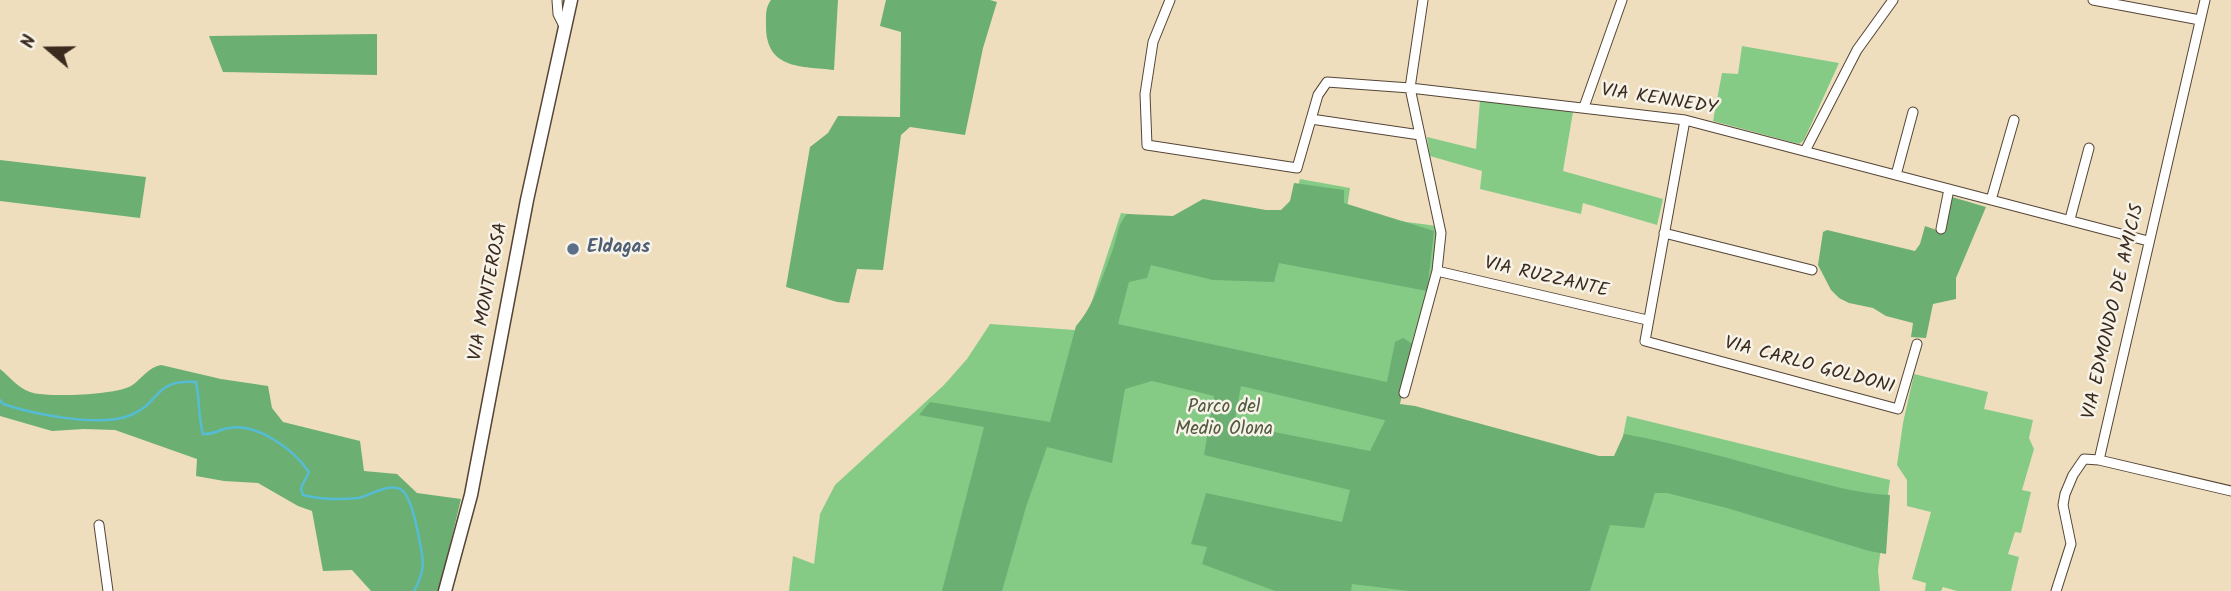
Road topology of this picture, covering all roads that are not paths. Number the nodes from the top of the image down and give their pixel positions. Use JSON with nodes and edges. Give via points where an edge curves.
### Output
{"nodes":[{"id":1,"x":557,"y":0,"type":"edge"},
{"id":2,"x":571,"y":0,"type":"edge"},
{"id":3,"x":1170,"y":0,"type":"edge"},
{"id":4,"x":1423,"y":0,"type":"edge"},
{"id":5,"x":1622,"y":0,"type":"edge"},
{"id":6,"x":1893,"y":0,"type":"edge"},
{"id":7,"x":2093,"y":0,"type":"edge"},
{"id":8,"x":2205,"y":0,"type":"edge"},
{"id":9,"x":2200,"y":20,"type":"junction"},
{"id":10,"x":564,"y":26,"type":"junction"},
{"id":11,"x":1410,"y":88,"type":"junction"},
{"id":12,"x":1584,"y":107,"type":"junction"},
{"id":13,"x":1913,"y":112,"type":"dead end"},
{"id":14,"x":1311,"y":119,"type":"junction"},
{"id":15,"x":1685,"y":120,"type":"junction"},
{"id":16,"x":2014,"y":120,"type":"dead end"},
{"id":17,"x":1420,"y":135,"type":"junction"},
{"id":18,"x":2089,"y":148,"type":"dead end"},
{"id":19,"x":1805,"y":152,"type":"junction"},
{"id":20,"x":1896,"y":176,"type":"junction"},
{"id":21,"x":1949,"y":189,"type":"junction"},
{"id":22,"x":1991,"y":200,"type":"junction"},
{"id":23,"x":2070,"y":219,"type":"junction"},
{"id":24,"x":1941,"y":229,"type":"dead end"},
{"id":25,"x":1664,"y":233,"type":"junction"},
{"id":26,"x":2148,"y":241,"type":"junction"},
{"id":27,"x":1812,"y":270,"type":"dead end"},
{"id":28,"x":1437,"y":271,"type":"junction"},
{"id":29,"x":1647,"y":320,"type":"junction"},
{"id":30,"x":1917,"y":344,"type":"dead end"},
{"id":31,"x":1404,"y":393,"type":"dead end"},
{"id":32,"x":2099,"y":460,"type":"junction"},
{"id":33,"x":2231,"y":491,"type":"edge"},
{"id":34,"x":99,"y":525,"type":"dead end"},
{"id":35,"x":108,"y":591,"type":"edge"},
{"id":36,"x":445,"y":591,"type":"edge"},
{"id":37,"x":2056,"y":591,"type":"edge"}],
"edges":[{"from":1,"to":10,"type":"street"},
{"from":2,"to":10,"type":"main road","name":"VIA MONTEROSA"},
{"from":3,"to":14,"type":"street","via":[[1153,42],[1145,94],[1147,145],[1297,168]]},
{"from":4,"to":11,"type":"street"},
{"from":5,"to":12,"type":"street"},
{"from":6,"to":19,"type":"street","via":[[1857,50]]},
{"from":7,"to":9,"type":"street"},
{"from":8,"to":9,"type":"street","name":"VIA EDMONDO DE AMICIS"},
{"from":9,"to":26,"type":"street","name":"VIA EDMONDO DE AMICIS"},
{"from":10,"to":36,"type":"main road","name":"VIA MONTEROSA","via":[[471,495]]},
{"from":11,"to":12,"type":"street","name":"VIA KENNEDY"},
{"from":11,"to":14,"type":"street","name":"VIA KENNEDY","via":[[1327,82]]},
{"from":11,"to":17,"type":"street"},
{"from":12,"to":15,"type":"street","name":"VIA KENNEDY"},
{"from":13,"to":20,"type":"street"},
{"from":14,"to":17,"type":"street"},
{"from":15,"to":19,"type":"street","name":"VIA KENNEDY"},
{"from":15,"to":25,"type":"street"},
{"from":16,"to":22,"type":"street"},
{"from":17,"to":28,"type":"street","via":[[1441,233]]},
{"from":18,"to":23,"type":"street"},
{"from":19,"to":20,"type":"street","name":"VIA KENNEDY"},
{"from":20,"to":21,"type":"street","name":"VIA KENNEDY"},
{"from":21,"to":22,"type":"street","name":"VIA KENNEDY"},
{"from":21,"to":24,"type":"street"},
{"from":22,"to":23,"type":"street","name":"VIA KENNEDY"},
{"from":23,"to":26,"type":"street","name":"VIA KENNEDY"},
{"from":25,"to":27,"type":"street"},
{"from":25,"to":29,"type":"street"},
{"from":26,"to":32,"type":"street","name":"VIA EDMONDO DE AMICIS"},
{"from":28,"to":29,"type":"street","name":"VIA RUZZANTE"},
{"from":28,"to":31,"type":"street"},
{"from":29,"to":30,"type":"street","name":"VIA CARLO GOLDONI","via":[[1645,341],[1898,409]]},
{"from":32,"to":33,"type":"street"},
{"from":32,"to":37,"type":"street","via":[[2084,459],[2065,494],[2071,544]]},
{"from":34,"to":35,"type":"street"}]}
